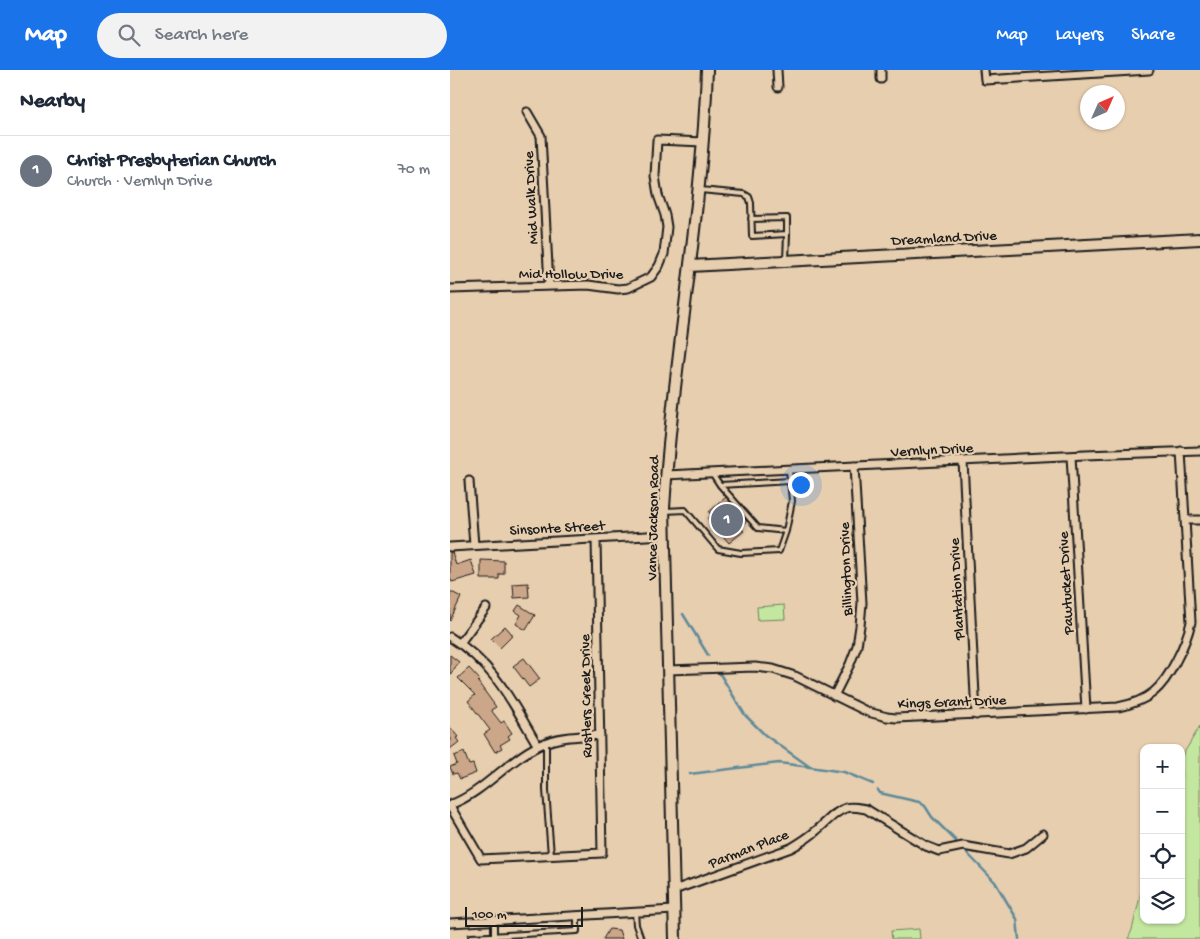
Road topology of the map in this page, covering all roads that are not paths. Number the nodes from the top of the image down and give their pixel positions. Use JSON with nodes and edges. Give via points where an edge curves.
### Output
{"nodes":[{"id":1,"x":707,"y":70,"type":"edge"},
{"id":2,"x":777,"y":70,"type":"edge"},
{"id":3,"x":881,"y":70,"type":"edge"},
{"id":4,"x":984,"y":70,"type":"edge"},
{"id":5,"x":1149,"y":70,"type":"edge"},
{"id":6,"x":881,"y":79,"type":"dead end"},
{"id":7,"x":778,"y":88,"type":"dead end"},
{"id":8,"x":527,"y":112,"type":"dead end"},
{"id":9,"x":703,"y":142,"type":"junction"},
{"id":10,"x":698,"y":190,"type":"junction"},
{"id":11,"x":751,"y":218,"type":"junction"},
{"id":12,"x":788,"y":234,"type":"junction"},
{"id":13,"x":1200,"y":239,"type":"edge"},
{"id":14,"x":786,"y":260,"type":"junction"},
{"id":15,"x":690,"y":266,"type":"junction"},
{"id":16,"x":549,"y":285,"type":"junction"},
{"id":17,"x":450,"y":289,"type":"edge"},
{"id":18,"x":1181,"y":451,"type":"junction"},
{"id":19,"x":1200,"y":451,"type":"edge"},
{"id":20,"x":1071,"y":456,"type":"junction"},
{"id":21,"x":963,"y":461,"type":"junction"},
{"id":22,"x":854,"y":466,"type":"junction"},
{"id":23,"x":789,"y":470,"type":"junction"},
{"id":24,"x":737,"y":472,"type":"junction"},
{"id":25,"x":712,"y":474,"type":"junction"},
{"id":26,"x":666,"y":475,"type":"junction"},
{"id":27,"x":469,"y":481,"type":"dead end"},
{"id":28,"x":790,"y":482,"type":"junction"},
{"id":29,"x":739,"y":484,"type":"junction"},
{"id":30,"x":720,"y":485,"type":"junction"},
{"id":31,"x":664,"y":511,"type":"junction"},
{"id":32,"x":1186,"y":520,"type":"junction"},
{"id":33,"x":1200,"y":520,"type":"edge"},
{"id":34,"x":786,"y":531,"type":"junction"},
{"id":35,"x":665,"y":535,"type":"junction"},
{"id":36,"x":596,"y":539,"type":"junction"},
{"id":37,"x":474,"y":545,"type":"junction"},
{"id":38,"x":450,"y":547,"type":"edge"},
{"id":39,"x":486,"y":608,"type":"dead end"},
{"id":40,"x":450,"y":637,"type":"edge"},
{"id":41,"x":460,"y":643,"type":"junction"},
{"id":42,"x":668,"y":670,"type":"junction"},
{"id":43,"x":834,"y":696,"type":"junction"},
{"id":44,"x":1086,"y":709,"type":"junction"},
{"id":45,"x":976,"y":715,"type":"junction"},
{"id":46,"x":600,"y":735,"type":"junction"},
{"id":47,"x":546,"y":743,"type":"junction"},
{"id":48,"x":538,"y":746,"type":"junction"},
{"id":49,"x":450,"y":805,"type":"edge"},
{"id":50,"x":1043,"y":834,"type":"dead end"},
{"id":51,"x":551,"y":856,"type":"junction"},
{"id":52,"x":674,"y":890,"type":"junction"},
{"id":53,"x":674,"y":910,"type":"junction"},
{"id":54,"x":635,"y":912,"type":"junction"},
{"id":55,"x":577,"y":916,"type":"junction"},
{"id":56,"x":494,"y":920,"type":"junction"},
{"id":57,"x":450,"y":923,"type":"edge"},
{"id":58,"x":494,"y":937,"type":"edge"},
{"id":59,"x":471,"y":939,"type":"edge"},
{"id":60,"x":641,"y":939,"type":"edge"},
{"id":61,"x":675,"y":939,"type":"edge"}],
"edges":[{"from":1,"to":9,"type":"main road","name":"Vance Jackson Road"},
{"from":2,"to":7,"type":"street"},
{"from":3,"to":6,"type":"street"},
{"from":4,"to":5,"type":"street","via":[[985,80]]},
{"from":8,"to":16,"type":"street","name":"Mid Walk Drive","via":[[541,136]]},
{"from":9,"to":10,"type":"main road","name":"Vance Jackson Road"},
{"from":9,"to":16,"type":"street","name":"Mid Hollow Drive","via":[[656,140],[656,186],[667,227],[664,254],[651,276],[628,288],[618,289]]},
{"from":10,"to":11,"type":"lane","via":[[744,194],[751,203]]},
{"from":10,"to":15,"type":"main road","name":"Vance Jackson Road"},
{"from":11,"to":12,"type":"lane","via":[[787,218]]},
{"from":11,"to":12,"type":"lane","via":[[752,236]]},
{"from":12,"to":14,"type":"lane"},
{"from":13,"to":14,"type":"main road","name":"Dreamland Drive"},
{"from":14,"to":15,"type":"main road","name":"Dreamland Drive"},
{"from":15,"to":26,"type":"main road","name":"Vance Jackson Road"},
{"from":16,"to":17,"type":"street","name":"Mid Hollow Drive"},
{"from":18,"to":19,"type":"street","name":"Vernlyn Drive"},
{"from":18,"to":20,"type":"street","name":"Vernlyn Drive"},
{"from":18,"to":32,"type":"street","name":"Kings Grant Drive"},
{"from":20,"to":21,"type":"street","name":"Vernlyn Drive"},
{"from":20,"to":44,"type":"street","name":"Pawtucket Drive"},
{"from":21,"to":22,"type":"street","name":"Vernlyn Drive"},
{"from":21,"to":45,"type":"street","name":"Plantation Drive"},
{"from":22,"to":23,"type":"street","name":"Vernlyn Drive"},
{"from":22,"to":43,"type":"street","name":"Billington Drive","via":[[862,603],[860,626],[850,664]]},
{"from":23,"to":24,"type":"street","name":"Vernlyn Drive"},
{"from":23,"to":28,"type":"lane"},
{"from":24,"to":25,"type":"street","name":"Vernlyn Drive"},
{"from":24,"to":29,"type":"lane"},
{"from":25,"to":26,"type":"street","name":"Vernlyn Drive"},
{"from":25,"to":30,"type":"lane"},
{"from":26,"to":31,"type":"main road","name":"Vance Jackson Road"},
{"from":27,"to":37,"type":"street"},
{"from":28,"to":29,"type":"lane"},
{"from":28,"to":34,"type":"lane","via":[[792,501]]},
{"from":29,"to":30,"type":"lane"},
{"from":30,"to":34,"type":"lane","via":[[758,528]]},
{"from":31,"to":34,"type":"lane","via":[[685,510],[718,549],[741,554],[779,551]]},
{"from":31,"to":35,"type":"main road","name":"Vance Jackson Road"},
{"from":32,"to":33,"type":"street"},
{"from":32,"to":44,"type":"street","name":"Kings Grant Drive","via":[[1191,610],[1186,642],[1166,679],[1151,694],[1132,704]]},
{"from":35,"to":36,"type":"street","name":"Sinsonte Street"},
{"from":35,"to":42,"type":"main road","name":"Vance Jackson Road"},
{"from":36,"to":37,"type":"street","name":"Sinsonte Street"},
{"from":36,"to":46,"type":"street","name":"Rustlers Creek Drive"},
{"from":37,"to":38,"type":"street","name":"Sinsonte Street"},
{"from":39,"to":41,"type":"street"},
{"from":40,"to":41,"type":"street"},
{"from":41,"to":48,"type":"street","via":[[501,684]]},
{"from":42,"to":43,"type":"street","name":"Kings Grant Drive","via":[[773,669],[795,676]]},
{"from":42,"to":52,"type":"main road","name":"Vance Jackson Road"},
{"from":43,"to":45,"type":"street","name":"Kings Grant Drive","via":[[887,717]]},
{"from":44,"to":45,"type":"street","name":"Kings Grant Drive"},
{"from":46,"to":47,"type":"street","via":[[570,736]]},
{"from":46,"to":51,"type":"street","name":"Rustlers Creek Drive","via":[[602,853]]},
{"from":47,"to":48,"type":"street"},
{"from":47,"to":51,"type":"lane"},
{"from":48,"to":49,"type":"street","via":[[472,794]]},
{"from":49,"to":51,"type":"street","via":[[481,860]]},
{"from":50,"to":52,"type":"street","name":"Parman Place","via":[[1026,848],[1009,854],[963,846],[939,850],[926,846],[866,809],[845,808],[791,848]]},
{"from":52,"to":53,"type":"main road","name":"Vance Jackson Road"},
{"from":53,"to":54,"type":"street"},
{"from":53,"to":61,"type":"main road","name":"Vance Jackson Road"},
{"from":54,"to":55,"type":"street"},
{"from":54,"to":60,"type":"lane"},
{"from":55,"to":56,"type":"street"},
{"from":55,"to":58,"type":"lane","via":[[577,931]]},
{"from":56,"to":57,"type":"street"},
{"from":56,"to":58,"type":"lane"},
{"from":58,"to":59,"type":"lane"}]}
